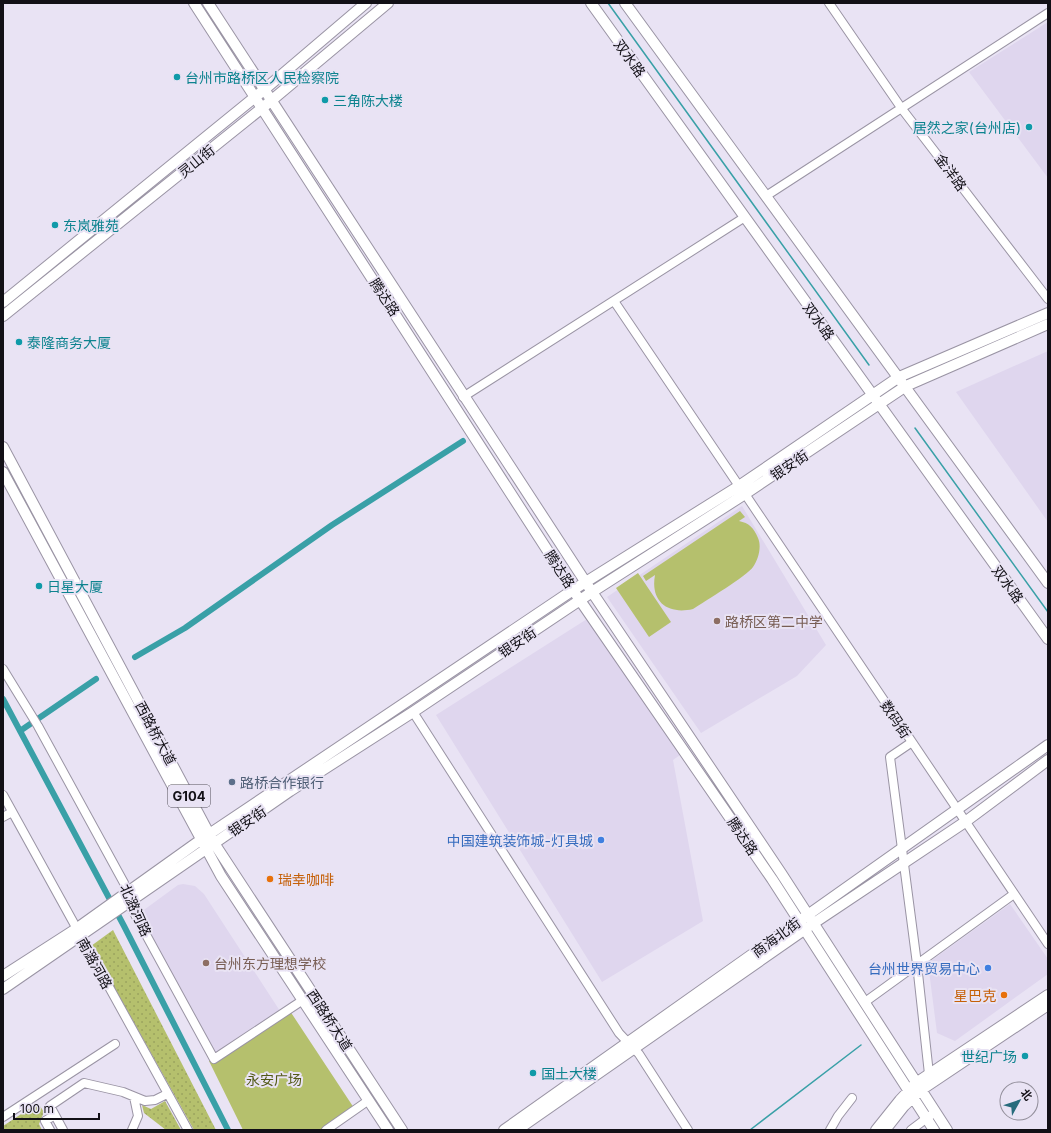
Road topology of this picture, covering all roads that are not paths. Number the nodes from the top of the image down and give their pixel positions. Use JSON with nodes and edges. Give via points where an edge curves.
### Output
{"nodes":[{"id":1,"x":194,"y":3,"type":"edge"},
{"id":2,"x":208,"y":3,"type":"edge"},
{"id":3,"x":366,"y":3,"type":"edge"},
{"id":4,"x":388,"y":3,"type":"edge"},
{"id":5,"x":591,"y":3,"type":"edge"},
{"id":6,"x":625,"y":3,"type":"edge"},
{"id":7,"x":829,"y":3,"type":"edge"},
{"id":8,"x":1048,"y":13,"type":"edge"},
{"id":9,"x":265,"y":89,"type":"junction"},
{"id":10,"x":255,"y":97,"type":"junction"},
{"id":11,"x":272,"y":100,"type":"junction"},
{"id":12,"x":263,"y":107,"type":"junction"},
{"id":13,"x":902,"y":109,"type":"junction"},
{"id":14,"x":766,"y":196,"type":"junction"},
{"id":15,"x":744,"y":217,"type":"junction"},
{"id":16,"x":1048,"y":299,"type":"edge"},
{"id":17,"x":614,"y":301,"type":"junction"},
{"id":18,"x":3,"y":302,"type":"edge"},
{"id":19,"x":1048,"y":313,"type":"edge"},
{"id":20,"x":3,"y":316,"type":"edge"},
{"id":21,"x":1048,"y":324,"type":"edge"},
{"id":22,"x":899,"y":377,"type":"junction"},
{"id":23,"x":906,"y":386,"type":"junction"},
{"id":24,"x":872,"y":395,"type":"junction"},
{"id":25,"x":464,"y":397,"type":"junction"},
{"id":26,"x":879,"y":404,"type":"junction"},
{"id":27,"x":3,"y":447,"type":"edge"},
{"id":28,"x":3,"y":472,"type":"edge"},
{"id":29,"x":739,"y":486,"type":"junction"},
{"id":30,"x":745,"y":494,"type":"junction"},
{"id":31,"x":586,"y":582,"type":"junction"},
{"id":32,"x":1048,"y":582,"type":"edge"},
{"id":33,"x":574,"y":590,"type":"junction"},
{"id":34,"x":592,"y":592,"type":"junction"},
{"id":35,"x":580,"y":600,"type":"junction"},
{"id":36,"x":1048,"y":639,"type":"edge"},
{"id":37,"x":3,"y":669,"type":"edge"},
{"id":38,"x":413,"y":712,"type":"junction"},
{"id":39,"x":912,"y":742,"type":"junction"},
{"id":40,"x":1048,"y":745,"type":"edge"},
{"id":41,"x":1048,"y":760,"type":"edge"},
{"id":42,"x":3,"y":795,"type":"edge"},
{"id":43,"x":957,"y":809,"type":"junction"},
{"id":44,"x":12,"y":812,"type":"junction"},
{"id":45,"x":3,"y":817,"type":"edge"},
{"id":46,"x":965,"y":822,"type":"junction"},
{"id":47,"x":208,"y":841,"type":"junction"},
{"id":48,"x":902,"y":848,"type":"junction"},
{"id":49,"x":904,"y":861,"type":"junction"},
{"id":50,"x":1014,"y":894,"type":"junction"},
{"id":51,"x":126,"y":899,"type":"junction"},
{"id":52,"x":808,"y":914,"type":"junction"},
{"id":53,"x":799,"y":920,"type":"junction"},
{"id":54,"x":814,"y":923,"type":"junction"},
{"id":55,"x":805,"y":929,"type":"junction"},
{"id":56,"x":78,"y":933,"type":"junction"},
{"id":57,"x":1048,"y":944,"type":"edge"},
{"id":58,"x":917,"y":964,"type":"junction"},
{"id":59,"x":3,"y":976,"type":"edge"},
{"id":60,"x":3,"y":989,"type":"edge"},
{"id":61,"x":1048,"y":994,"type":"edge"},
{"id":62,"x":303,"y":1000,"type":"junction"},
{"id":63,"x":864,"y":1002,"type":"junction"},
{"id":64,"x":1048,"y":1005,"type":"edge"},
{"id":65,"x":115,"y":1044,"type":"dead end"},
{"id":66,"x":632,"y":1046,"type":"junction"},
{"id":67,"x":929,"y":1074,"type":"junction"},
{"id":68,"x":918,"y":1086,"type":"junction"},
{"id":69,"x":167,"y":1094,"type":"junction"},
{"id":70,"x":910,"y":1094,"type":"junction"},
{"id":71,"x":134,"y":1097,"type":"junction"},
{"id":72,"x":852,"y":1098,"type":"dead end"},
{"id":73,"x":368,"y":1100,"type":"junction"},
{"id":74,"x":935,"y":1112,"type":"junction"},
{"id":75,"x":55,"y":1115,"type":"junction"},
{"id":76,"x":3,"y":1117,"type":"edge"},
{"id":77,"x":926,"y":1119,"type":"junction"},
{"id":78,"x":916,"y":1129,"type":"edge"},
{"id":79,"x":50,"y":1130,"type":"edge"},
{"id":80,"x":63,"y":1130,"type":"edge"},
{"id":81,"x":132,"y":1130,"type":"edge"},
{"id":82,"x":188,"y":1130,"type":"edge"},
{"id":83,"x":326,"y":1130,"type":"edge"},
{"id":84,"x":388,"y":1130,"type":"edge"},
{"id":85,"x":402,"y":1130,"type":"edge"},
{"id":86,"x":504,"y":1130,"type":"edge"},
{"id":87,"x":517,"y":1130,"type":"edge"},
{"id":88,"x":688,"y":1130,"type":"edge"},
{"id":89,"x":830,"y":1130,"type":"edge"},
{"id":90,"x":876,"y":1130,"type":"edge"},
{"id":91,"x":885,"y":1130,"type":"edge"},
{"id":92,"x":934,"y":1130,"type":"edge"},
{"id":93,"x":947,"y":1130,"type":"edge"}],
"edges":[{"from":1,"to":10,"type":"main road","name":"腾达路"},
{"from":2,"to":9,"type":"main road","name":"腾达路"},
{"from":3,"to":9,"type":"main road","name":"灵山街"},
{"from":4,"to":11,"type":"main road","name":"灵山街"},
{"from":5,"to":15,"type":"main road","name":"双水路"},
{"from":6,"to":14,"type":"main road","name":"双水路"},
{"from":7,"to":13,"type":"street","name":"金洋路"},
{"from":8,"to":13,"type":"street"},
{"from":9,"to":10,"type":"main road","name":"灵山街"},
{"from":9,"to":11,"type":"main road","name":"腾达路"},
{"from":10,"to":12,"type":"main road","name":"腾达路"},
{"from":10,"to":18,"type":"main road","name":"灵山街"},
{"from":11,"to":12,"type":"main road","name":"灵山街"},
{"from":11,"to":25,"type":"main road","name":"腾达路"},
{"from":12,"to":20,"type":"main road","name":"灵山街"},
{"from":12,"to":33,"type":"main road","name":"腾达路"},
{"from":13,"to":14,"type":"street"},
{"from":13,"to":16,"type":"street","name":"金洋路"},
{"from":14,"to":22,"type":"main road","name":"双水路"},
{"from":15,"to":17,"type":"street"},
{"from":15,"to":24,"type":"main road","name":"双水路"},
{"from":17,"to":25,"type":"street"},
{"from":17,"to":29,"type":"street"},
{"from":19,"to":22,"type":"main road","name":"银安街"},
{"from":21,"to":23,"type":"main road","name":"银安街"},
{"from":22,"to":23,"type":"main road","name":"双水路"},
{"from":22,"to":24,"type":"main road","name":"银安街"},
{"from":23,"to":26,"type":"main road","name":"银安街"},
{"from":23,"to":32,"type":"main road","name":"双水路"},
{"from":24,"to":26,"type":"main road","name":"双水路"},
{"from":24,"to":29,"type":"main road","name":"银安街"},
{"from":25,"to":31,"type":"main road","name":"腾达路"},
{"from":26,"to":30,"type":"main road","name":"银安街"},
{"from":26,"to":36,"type":"main road","name":"双水路"},
{"from":27,"to":47,"type":"main road","name":"西路桥大道","number":"G104"},
{"from":28,"to":47,"type":"main road","name":"西路桥大道","number":"G104"},
{"from":29,"to":31,"type":"main road","name":"银安街"},
{"from":30,"to":34,"type":"main road","name":"银安街"},
{"from":30,"to":39,"type":"street","name":"数码街"},
{"from":31,"to":33,"type":"main road","name":"银安街"},
{"from":31,"to":34,"type":"main road","name":"腾达路"},
{"from":33,"to":35,"type":"main road","name":"腾达路"},
{"from":33,"to":47,"type":"main road","name":"银安街"},
{"from":34,"to":35,"type":"main road","name":"银安街"},
{"from":34,"to":52,"type":"main road","name":"腾达路"},
{"from":35,"to":38,"type":"main road","name":"银安街"},
{"from":35,"to":53,"type":"main road","name":"腾达路"},
{"from":37,"to":51,"type":"street","name":"北潞河路","via":[[34,718],[124,882]]},
{"from":38,"to":47,"type":"main road","name":"银安街"},
{"from":38,"to":66,"type":"street","via":[[619,1033]]},
{"from":39,"to":43,"type":"street","name":"数码街"},
{"from":39,"to":48,"type":"street","via":[[890,757]]},
{"from":40,"to":43,"type":"main road","name":"商海北街"},
{"from":41,"to":46,"type":"main road","name":"商海北街"},
{"from":42,"to":44,"type":"street","name":"南潞河路"},
{"from":43,"to":46,"type":"street","name":"数码街"},
{"from":43,"to":48,"type":"main road","name":"商海北街"},
{"from":44,"to":45,"type":"street"},
{"from":44,"to":56,"type":"street","name":"南潞河路"},
{"from":46,"to":49,"type":"main road","name":"商海北街"},
{"from":46,"to":50,"type":"street","name":"数码街"},
{"from":47,"to":51,"type":"main road","name":"银安街"},
{"from":47,"to":62,"type":"main road","name":"西路桥大道","number":"G104","via":[[221,876]]},
{"from":47,"to":85,"type":"main road","name":"西路桥大道","number":"G104"},
{"from":48,"to":49,"type":"street"},
{"from":48,"to":52,"type":"main road","name":"商海北街"},
{"from":49,"to":54,"type":"main road","name":"商海北街"},
{"from":49,"to":58,"type":"street"},
{"from":50,"to":57,"type":"street","name":"数码街"},
{"from":50,"to":58,"type":"street"},
{"from":51,"to":56,"type":"main road","name":"银安街"},
{"from":51,"to":62,"type":"street","name":"北潞河路","via":[[214,1059]]},
{"from":52,"to":53,"type":"main road","name":"商海北街"},
{"from":52,"to":54,"type":"main road","name":"腾达路"},
{"from":53,"to":55,"type":"main road","name":"腾达路"},
{"from":53,"to":66,"type":"main road","name":"商海北街"},
{"from":54,"to":55,"type":"main road","name":"商海北街"},
{"from":54,"to":63,"type":"main road","name":"腾达路"},
{"from":55,"to":66,"type":"main road","name":"商海北街"},
{"from":55,"to":70,"type":"main road","name":"腾达路"},
{"from":56,"to":59,"type":"main road","name":"银安街"},
{"from":56,"to":60,"type":"main road","name":"银安街"},
{"from":56,"to":69,"type":"street","name":"南潞河路"},
{"from":58,"to":63,"type":"street"},
{"from":58,"to":67,"type":"street"},
{"from":61,"to":67,"type":"main road"},
{"from":62,"to":73,"type":"main road","name":"西路桥大道","number":"G104"},
{"from":63,"to":68,"type":"main road","name":"腾达路"},
{"from":64,"to":68,"type":"main road"},
{"from":65,"to":76,"type":"street"},
{"from":66,"to":86,"type":"main road","name":"商海北街"},
{"from":66,"to":87,"type":"main road","name":"商海北街"},
{"from":66,"to":88,"type":"street"},
{"from":67,"to":68,"type":"main road"},
{"from":68,"to":70,"type":"main road"},
{"from":68,"to":74,"type":"main road","name":"腾达路"},
{"from":69,"to":71,"type":"street","via":[[156,1100],[145,1101]]},
{"from":69,"to":82,"type":"street","name":"南潞河路"},
{"from":70,"to":77,"type":"main road","name":"腾达路"},
{"from":70,"to":90,"type":"main road"},
{"from":70,"to":91,"type":"main road"},
{"from":71,"to":75,"type":"street","via":[[84,1083],[50,1106]]},
{"from":71,"to":81,"type":"street","via":[[138,1116]]},
{"from":72,"to":89,"type":"street"},
{"from":73,"to":83,"type":"street"},
{"from":73,"to":84,"type":"main road","name":"西路桥大道","number":"G104"},
{"from":74,"to":77,"type":"street"},
{"from":74,"to":93,"type":"main road","name":"腾达路"},
{"from":75,"to":79,"type":"street","via":[[45,1121]]},
{"from":75,"to":80,"type":"street"},
{"from":77,"to":78,"type":"street"},
{"from":77,"to":92,"type":"main road","name":"腾达路"}]}
